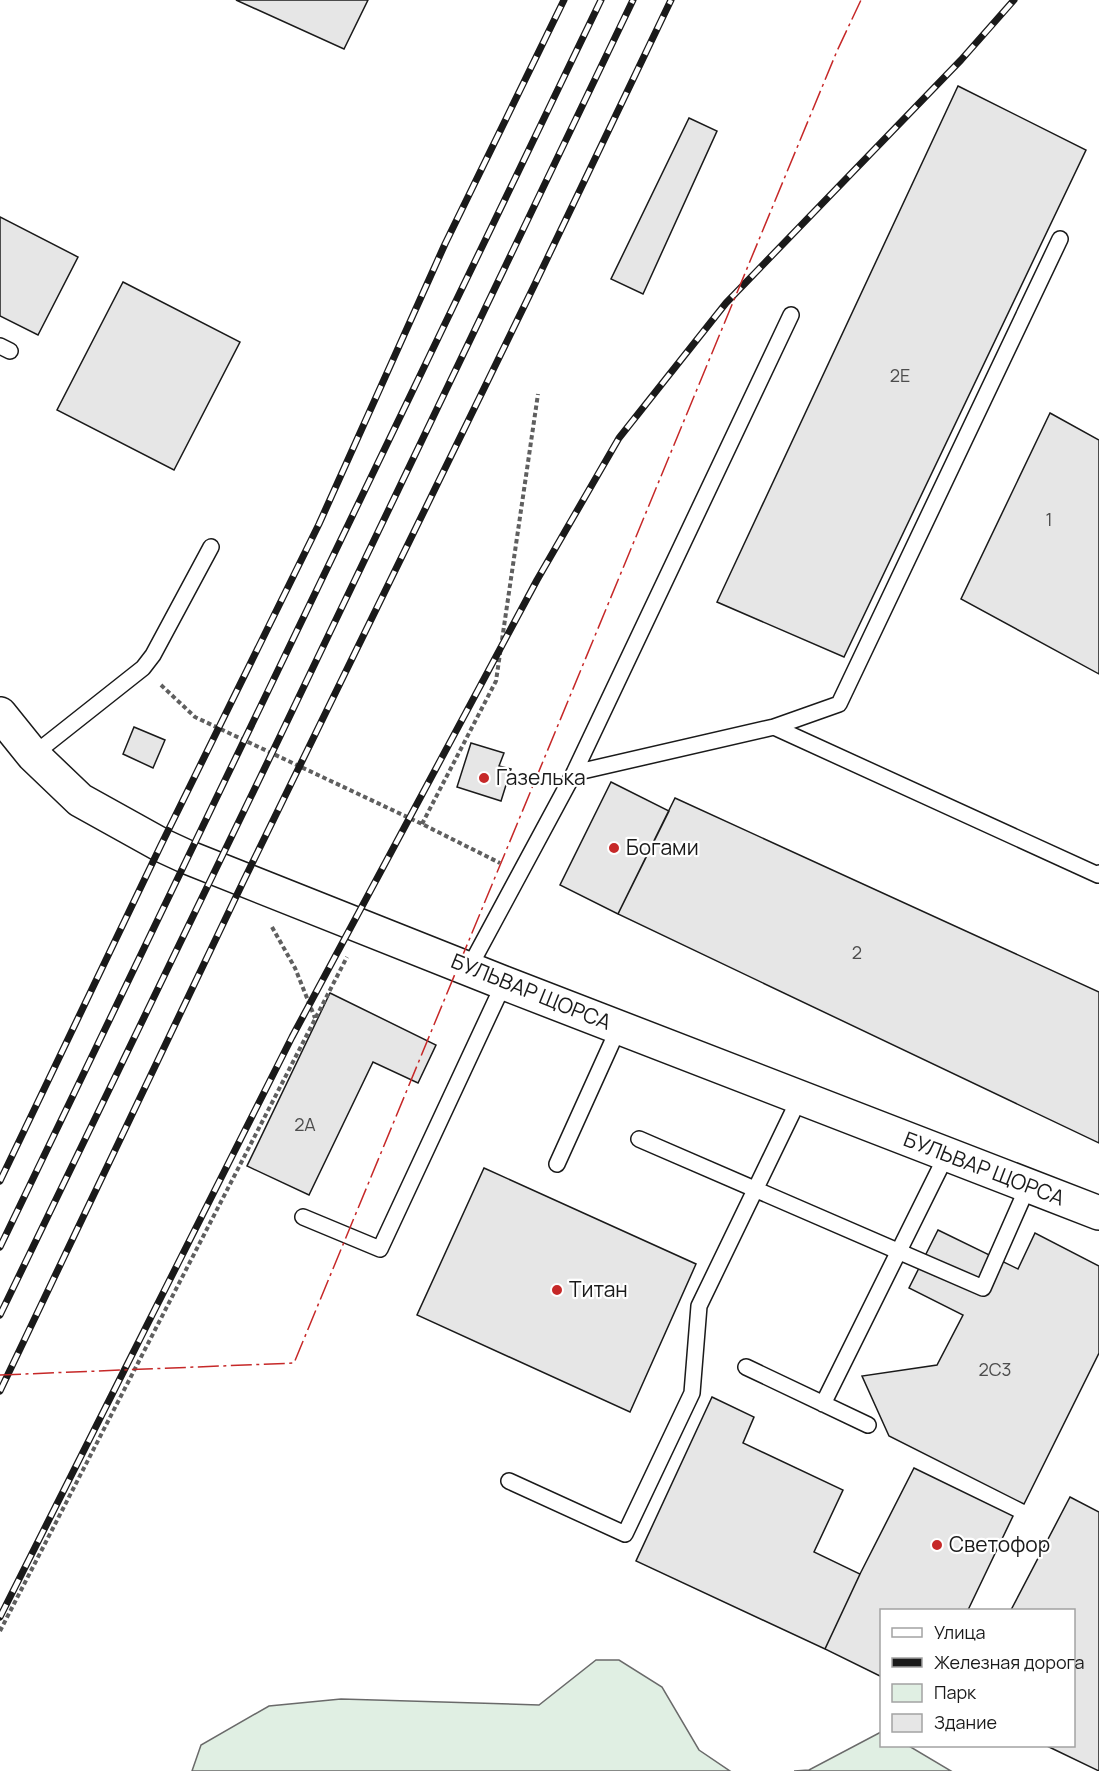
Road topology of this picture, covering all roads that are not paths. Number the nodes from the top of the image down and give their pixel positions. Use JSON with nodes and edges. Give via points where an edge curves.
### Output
{"nodes":[{"id":1,"x":1060,"y":239,"type":"dead end"},
{"id":2,"x":791,"y":315,"type":"dead end"},
{"id":3,"x":211,"y":547,"type":"dead end"},
{"id":4,"x":0,"y":714,"type":"edge"},
{"id":5,"x":774,"y":727,"type":"junction"},
{"id":6,"x":33,"y":755,"type":"junction"},
{"id":7,"x":574,"y":773,"type":"junction"},
{"id":8,"x":1099,"y":873,"type":"edge"},
{"id":9,"x":469,"y":968,"type":"junction"},
{"id":10,"x":504,"y":983,"type":"junction"},
{"id":11,"x":619,"y":1027,"type":"junction"},
{"id":12,"x":800,"y":1097,"type":"junction"},
{"id":13,"x":639,"y":1139,"type":"dead end"},
{"id":14,"x":947,"y":1154,"type":"junction"},
{"id":15,"x":556,"y":1164,"type":"dead end"},
{"id":16,"x":1028,"y":1186,"type":"junction"},
{"id":17,"x":755,"y":1189,"type":"junction"},
{"id":18,"x":1099,"y":1213,"type":"edge"},
{"id":19,"x":303,"y":1217,"type":"dead end"},
{"id":20,"x":898,"y":1252,"type":"junction"},
{"id":21,"x":746,"y":1367,"type":"dead end"},
{"id":22,"x":823,"y":1404,"type":"junction"},
{"id":23,"x":868,"y":1425,"type":"dead end"},
{"id":24,"x":509,"y":1481,"type":"dead end"}],
"edges":[{"from":1,"to":5,"type":"lane","via":[[839,704]]},
{"from":2,"to":7,"type":"lane"},
{"from":3,"to":6,"type":"lane","via":[[143,668]]},
{"from":4,"to":6,"type":"main road","name":"БУЛЬВАР ЩОРСА"},
{"from":5,"to":7,"type":"lane"},
{"from":5,"to":8,"type":"lane"},
{"from":6,"to":9,"type":"main road","name":"БУЛЬВАР ЩОРСА","via":[[80,800],[161,845],[215,870]]},
{"from":7,"to":9,"type":"lane"},
{"from":9,"to":10,"type":"main road","name":"БУЛЬВАР ЩОРСА"},
{"from":10,"to":11,"type":"main road","name":"БУЛЬВАР ЩОРСА"},
{"from":10,"to":19,"type":"lane","via":[[380,1249]]},
{"from":11,"to":12,"type":"main road","name":"БУЛЬВАР ЩОРСА"},
{"from":11,"to":15,"type":"lane"},
{"from":12,"to":14,"type":"main road","name":"БУЛЬВАР ЩОРСА"},
{"from":12,"to":17,"type":"lane"},
{"from":13,"to":17,"type":"lane"},
{"from":14,"to":16,"type":"main road","name":"БУЛЬВАР ЩОРСА"},
{"from":14,"to":20,"type":"lane"},
{"from":16,"to":18,"type":"main road","name":"БУЛЬВАР ЩОРСА"},
{"from":16,"to":20,"type":"lane","via":[[983,1288]]},
{"from":17,"to":20,"type":"lane"},
{"from":17,"to":24,"type":"lane","via":[[699,1306],[692,1393],[625,1534]]},
{"from":20,"to":22,"type":"lane"},
{"from":21,"to":22,"type":"lane"},
{"from":22,"to":23,"type":"lane"}]}
